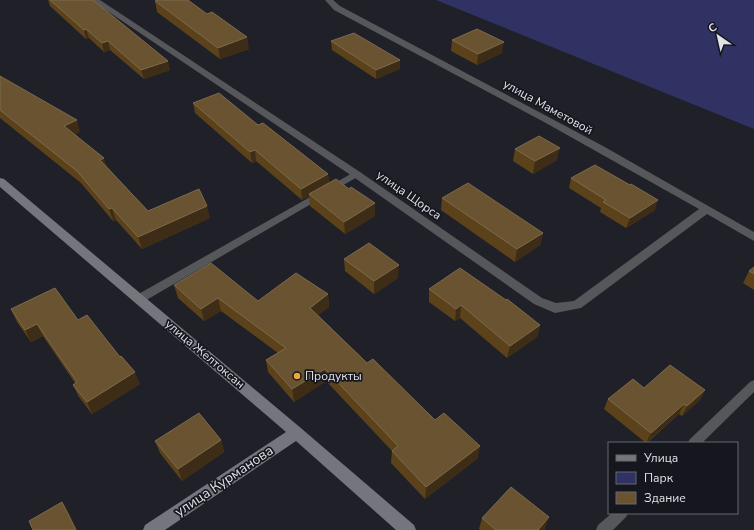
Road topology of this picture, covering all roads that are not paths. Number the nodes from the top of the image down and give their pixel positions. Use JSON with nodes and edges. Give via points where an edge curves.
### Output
{"nodes":[{"id":1,"x":95,"y":0,"type":"edge"},
{"id":2,"x":329,"y":0,"type":"edge"},
{"id":3,"x":356,"y":174,"type":"junction"},
{"id":4,"x":1,"y":183,"type":"edge"},
{"id":5,"x":706,"y":209,"type":"junction"},
{"id":6,"x":754,"y":237,"type":"edge"},
{"id":7,"x":139,"y":298,"type":"junction"},
{"id":8,"x":754,"y":385,"type":"edge"},
{"id":9,"x":297,"y":432,"type":"junction"},
{"id":10,"x":695,"y":442,"type":"edge"},
{"id":11,"x":620,"y":514,"type":"edge"},
{"id":12,"x":151,"y":530,"type":"edge"},
{"id":13,"x":408,"y":530,"type":"edge"},
{"id":14,"x":603,"y":530,"type":"edge"}],
"edges":[{"from":1,"to":3,"type":"street","name":"улица Щорса"},
{"from":2,"to":5,"type":"street","name":"улица Маметовой","via":[[337,8]]},
{"from":3,"to":5,"type":"street","name":"улица Щорса","via":[[538,301],[555,308],[577,305]]},
{"from":3,"to":7,"type":"lane"},
{"from":4,"to":7,"type":"street","name":"улица Желтоксан"},
{"from":5,"to":6,"type":"street","name":"улица Маметовой"},
{"from":7,"to":9,"type":"street","name":"улица Желтоксан"},
{"from":8,"to":10,"type":"lane"},
{"from":9,"to":12,"type":"street","name":"улица Курманова"},
{"from":9,"to":13,"type":"street","name":"улица Желтоксан"},
{"from":11,"to":14,"type":"lane"}]}
